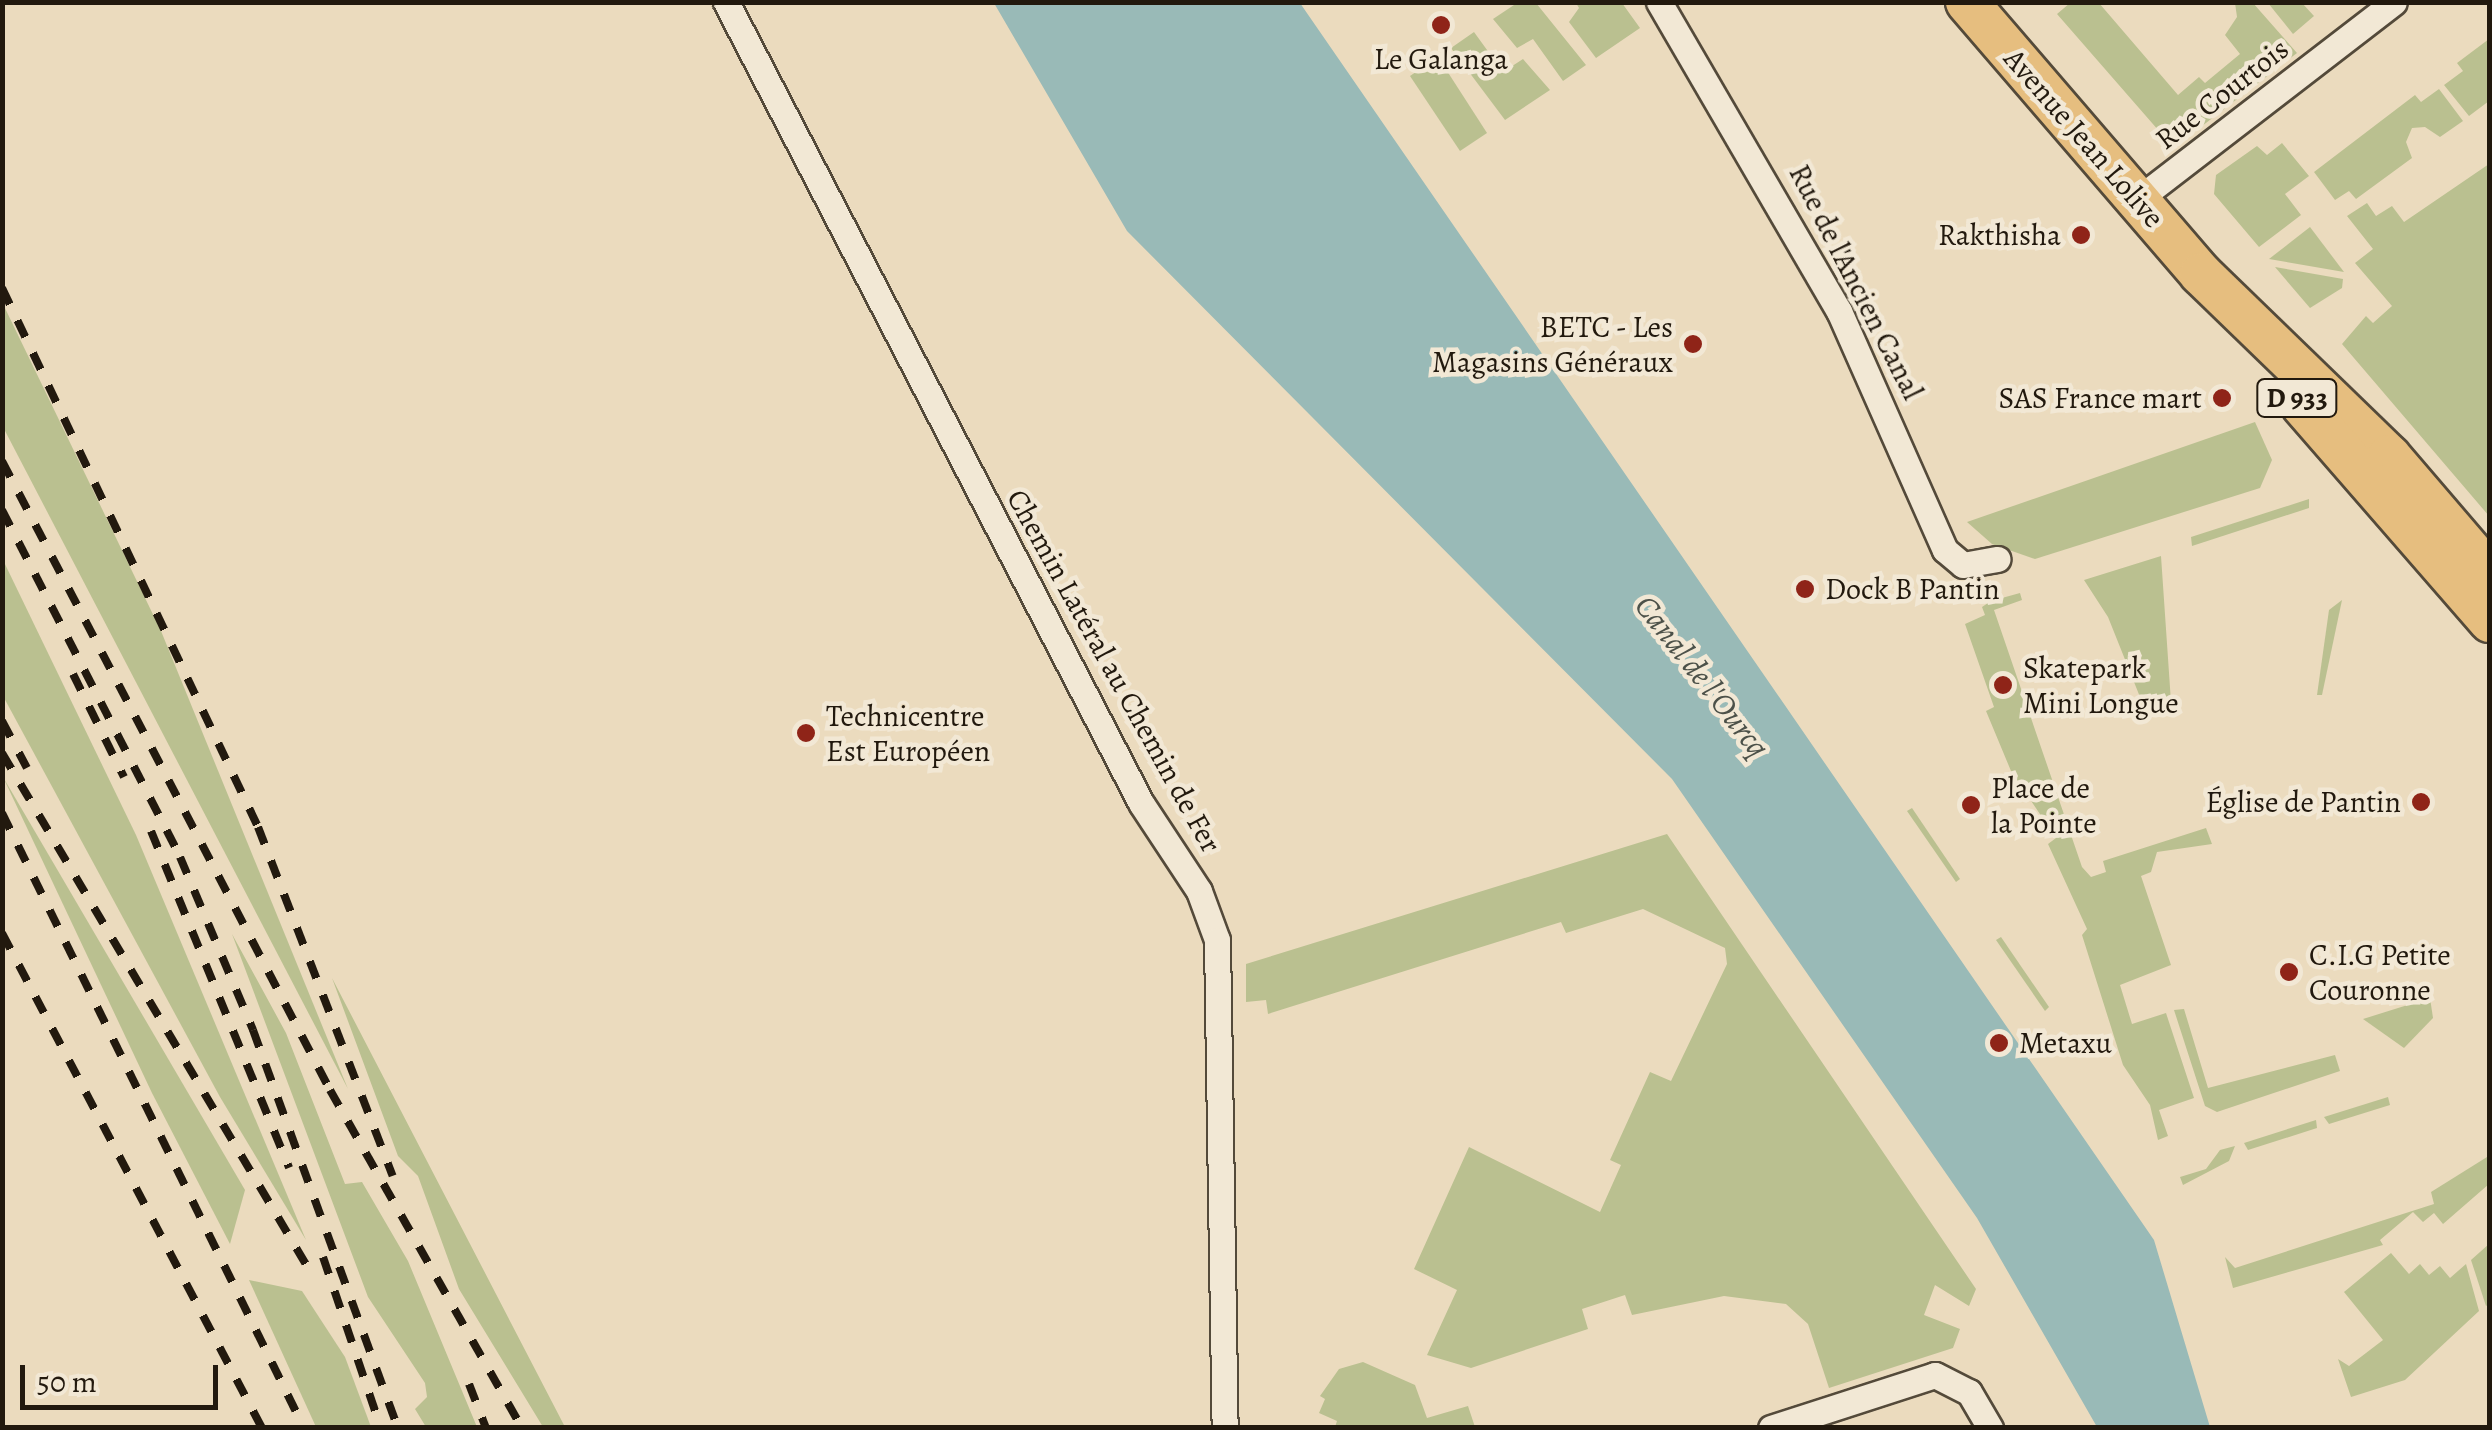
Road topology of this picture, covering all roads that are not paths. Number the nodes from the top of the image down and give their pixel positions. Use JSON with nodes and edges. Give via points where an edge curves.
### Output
{"nodes":[{"id":1,"x":726,"y":2,"type":"edge"},
{"id":2,"x":1658,"y":2,"type":"edge"},
{"id":3,"x":1967,"y":2,"type":"edge"},
{"id":4,"x":2394,"y":2,"type":"edge"},
{"id":5,"x":2137,"y":200,"type":"junction"},
{"id":6,"x":2201,"y":274,"type":"junction"},
{"id":7,"x":1997,"y":559,"type":"dead end"},
{"id":8,"x":2490,"y":574,"type":"edge"},
{"id":9,"x":2490,"y":622,"type":"edge"},
{"id":10,"x":1224,"y":1428,"type":"edge"},
{"id":11,"x":1771,"y":1428,"type":"edge"},
{"id":12,"x":1990,"y":1428,"type":"edge"}],
"edges":[{"from":1,"to":10,"type":"street","name":"Chemin Latéral au Chemin de Fer","via":[[1142,803],[1198,892],[1217,940]]},
{"from":2,"to":7,"type":"street","name":"Rue de l'Ancien Canal","via":[[1839,311],[1945,550],[1962,565]]},
{"from":3,"to":5,"type":"main road","name":"Avenue Jean Lolive","number":"D 933"},
{"from":4,"to":5,"type":"street","name":"Rue Courtois"},
{"from":5,"to":6,"type":"main road","name":"Avenue Jean Lolive","number":"D 933"},
{"from":6,"to":8,"type":"main road","name":"Avenue Jean Lolive","number":"D 933","via":[[2389,456]]},
{"from":6,"to":9,"type":"main road","name":"Avenue Jean Lolive","number":"D 933","via":[[2278,376]]},
{"from":11,"to":12,"type":"street","via":[[1935,1374],[1958,1382]]}]}
